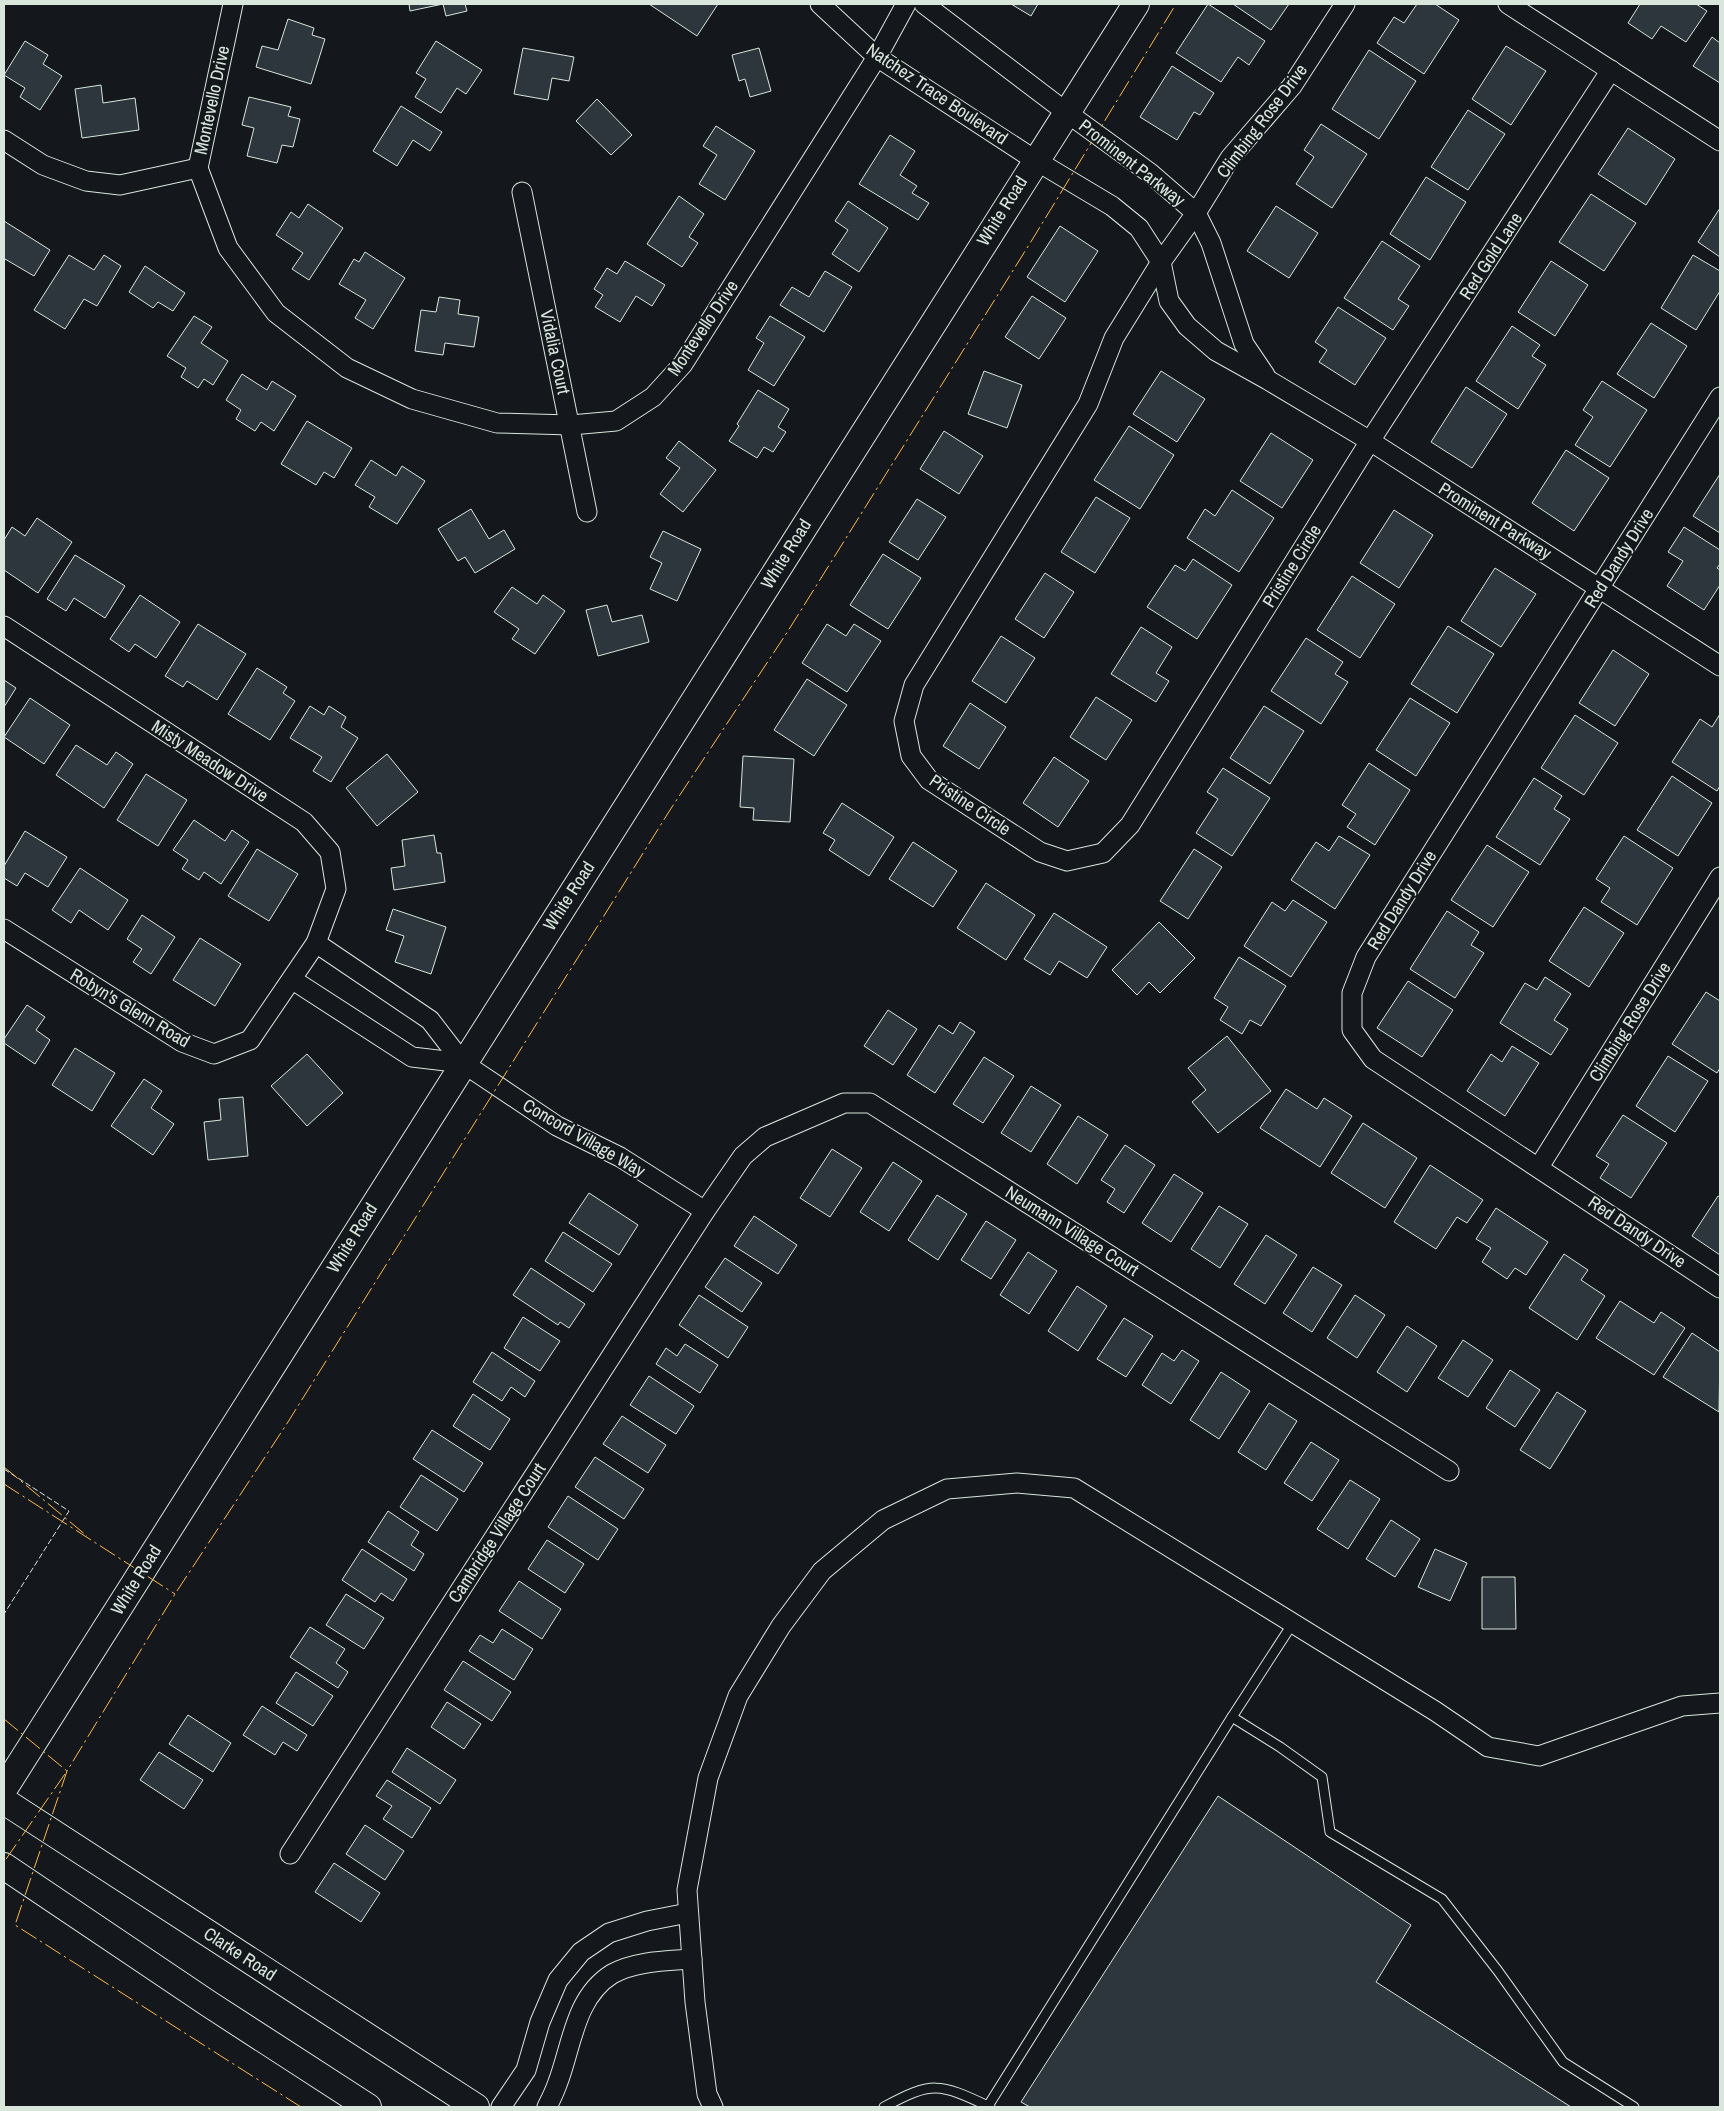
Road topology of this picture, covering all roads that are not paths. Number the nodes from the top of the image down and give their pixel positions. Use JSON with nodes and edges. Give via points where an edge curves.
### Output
{"nodes":[{"id":1,"x":233,"y":4,"type":"edge"},
{"id":2,"x":820,"y":4,"type":"edge"},
{"id":3,"x":906,"y":4,"type":"edge"},
{"id":4,"x":924,"y":4,"type":"edge"},
{"id":5,"x":1136,"y":4,"type":"edge"},
{"id":6,"x":1345,"y":4,"type":"edge"},
{"id":7,"x":1508,"y":4,"type":"edge"},
{"id":8,"x":877,"y":57,"type":"junction"},
{"id":9,"x":1611,"y":70,"type":"junction"},
{"id":10,"x":1066,"y":112,"type":"junction"},
{"id":11,"x":4,"y":140,"type":"edge"},
{"id":12,"x":1720,"y":141,"type":"edge"},
{"id":13,"x":1035,"y":160,"type":"junction"},
{"id":14,"x":198,"y":168,"type":"junction"},
{"id":15,"x":522,"y":192,"type":"dead end"},
{"id":16,"x":1196,"y":213,"type":"junction"},
{"id":17,"x":1160,"y":262,"type":"junction"},
{"id":18,"x":1268,"y":380,"type":"junction"},
{"id":19,"x":1720,"y":397,"type":"edge"},
{"id":20,"x":571,"y":425,"type":"junction"},
{"id":21,"x":1370,"y":441,"type":"junction"},
{"id":22,"x":587,"y":512,"type":"dead end"},
{"id":23,"x":1600,"y":588,"type":"junction"},
{"id":24,"x":4,"y":626,"type":"edge"},
{"id":25,"x":1720,"y":666,"type":"edge"},
{"id":26,"x":1720,"y":877,"type":"edge"},
{"id":27,"x":4,"y":929,"type":"edge"},
{"id":28,"x":316,"y":943,"type":"junction"},
{"id":29,"x":293,"y":980,"type":"junction"},
{"id":30,"x":463,"y":1063,"type":"junction"},
{"id":31,"x":1539,"y":1167,"type":"junction"},
{"id":32,"x":705,"y":1211,"type":"junction"},
{"id":33,"x":1720,"y":1288,"type":"edge"},
{"id":34,"x":1449,"y":1471,"type":"dead end"},
{"id":35,"x":1293,"y":1623,"type":"junction"},
{"id":36,"x":1720,"y":1703,"type":"edge"},
{"id":37,"x":1232,"y":1717,"type":"junction"},
{"id":38,"x":4,"y":1789,"type":"edge"},
{"id":39,"x":4,"y":1801,"type":"edge"},
{"id":40,"x":290,"y":1854,"type":"dead end"},
{"id":41,"x":4,"y":1866,"type":"edge"},
{"id":42,"x":688,"y":1913,"type":"junction"},
{"id":43,"x":692,"y":1959,"type":"junction"},
{"id":44,"x":989,"y":2106,"type":"edge"},
{"id":45,"x":368,"y":2107,"type":"edge"},
{"id":46,"x":476,"y":2107,"type":"edge"},
{"id":47,"x":501,"y":2107,"type":"edge"},
{"id":48,"x":548,"y":2107,"type":"edge"},
{"id":49,"x":713,"y":2107,"type":"edge"},
{"id":50,"x":884,"y":2107,"type":"edge"},
{"id":51,"x":1634,"y":2107,"type":"edge"}],
"edges":[{"from":1,"to":14,"type":"street","name":"Montevello Drive"},
{"from":2,"to":8,"type":"street","name":"Natchez Trace Boulevard"},
{"from":3,"to":8,"type":"street","name":"Montevello Drive"},
{"from":4,"to":10,"type":"street"},
{"from":5,"to":10,"type":"street","name":"White Road"},
{"from":6,"to":16,"type":"street","name":"Climbing Rose Drive","via":[[1292,86],[1230,158]]},
{"from":7,"to":9,"type":"street"},
{"from":8,"to":13,"type":"street","name":"Natchez Trace Boulevard"},
{"from":8,"to":20,"type":"street","name":"Montevello Drive","via":[[683,364],[653,397],[616,421]]},
{"from":9,"to":12,"type":"street"},
{"from":9,"to":21,"type":"street","name":"Red Gold Lane"},
{"from":10,"to":13,"type":"street","name":"White Road"},
{"from":10,"to":16,"type":"street","name":"Prominent Parkway","via":[[1150,173]]},
{"from":11,"to":14,"type":"street","via":[[42,165],[86,181],[120,185]]},
{"from":13,"to":17,"type":"street","name":"Prominent Parkway","via":[[1112,206],[1139,228]]},
{"from":13,"to":30,"type":"street","name":"White Road"},
{"from":14,"to":20,"type":"street","name":"Montevello Drive","via":[[228,248],[276,313],[347,368],[412,399],[496,423]]},
{"from":15,"to":20,"type":"street","name":"Vidalia Court"},
{"from":16,"to":17,"type":"street","name":"Climbing Rose Drive"},
{"from":16,"to":18,"type":"street","name":"Prominent Parkway","via":[[1211,243],[1244,344]]},
{"from":17,"to":18,"type":"street","name":"Prominent Parkway","via":[[1168,301],[1187,326],[1216,351]]},
{"from":17,"to":21,"type":"street","name":"Pristine Circle","via":[[1114,338],[1088,404],[914,685],[904,721],[911,756],[929,780],[1040,852],[1068,861],[1103,853],[1130,825]]},
{"from":18,"to":21,"type":"street","name":"Prominent Parkway"},
{"from":19,"to":23,"type":"street","name":"Red Dandy Drive"},
{"from":20,"to":22,"type":"street","name":"Vidalia Court"},
{"from":21,"to":23,"type":"street","name":"Prominent Parkway"},
{"from":23,"to":25,"type":"street","name":"Prominent Parkway"},
{"from":23,"to":31,"type":"street","name":"Red Dandy Drive","via":[[1366,957],[1352,994],[1352,1030],[1372,1059]]},
{"from":24,"to":28,"type":"street","name":"Misty Meadow Drive","via":[[304,822],[330,852],[336,889]]},
{"from":26,"to":31,"type":"street","name":"Climbing Rose Drive"},
{"from":27,"to":29,"type":"street","name":"Robyn's Glenn Road","via":[[182,1042],[214,1054],[250,1040]]},
{"from":28,"to":29,"type":"street","name":"Misty Meadow Drive"},
{"from":28,"to":30,"type":"street","via":[[430,1020]]},
{"from":29,"to":30,"type":"street","via":[[412,1057]]},
{"from":30,"to":32,"type":"street","name":"Concord Village Way","via":[[557,1126],[620,1157]]},
{"from":30,"to":38,"type":"street","name":"White Road"},
{"from":31,"to":33,"type":"street","name":"Red Dandy Drive"},
{"from":32,"to":34,"type":"street","name":"Neumann Village Court","via":[[743,1156],[765,1137],[844,1103],[870,1103]]},
{"from":32,"to":40,"type":"street","name":"Cambridge Village Court"},
{"from":35,"to":36,"type":"street","via":[[1488,1747],[1539,1756],[1682,1706]]},
{"from":35,"to":37,"type":"lane"},
{"from":35,"to":42,"type":"street","via":[[1074,1488],[1017,1483],[947,1489],[896,1513],[883,1520],[822,1571],[781,1626],[738,1696],[708,1778],[687,1890]]},
{"from":37,"to":44,"type":"lane"},
{"from":37,"to":51,"type":"lane","via":[[1322,1777],[1330,1832],[1442,1899],[1563,2062]]},
{"from":39,"to":46,"type":"street","name":"Clarke Road"},
{"from":41,"to":45,"type":"street"},
{"from":42,"to":43,"type":"street"},
{"from":42,"to":47,"type":"street","via":[[609,1933],[581,1952],[558,1980],[540,2022],[526,2070]]},
{"from":43,"to":48,"type":"street","via":[[645,1963],[613,1974],[592,1992],[576,2024]]},
{"from":43,"to":49,"type":"street","via":[[706,2094]]},
{"from":44,"to":50,"type":"lane","via":[[954,2090],[930,2087]]}]}
